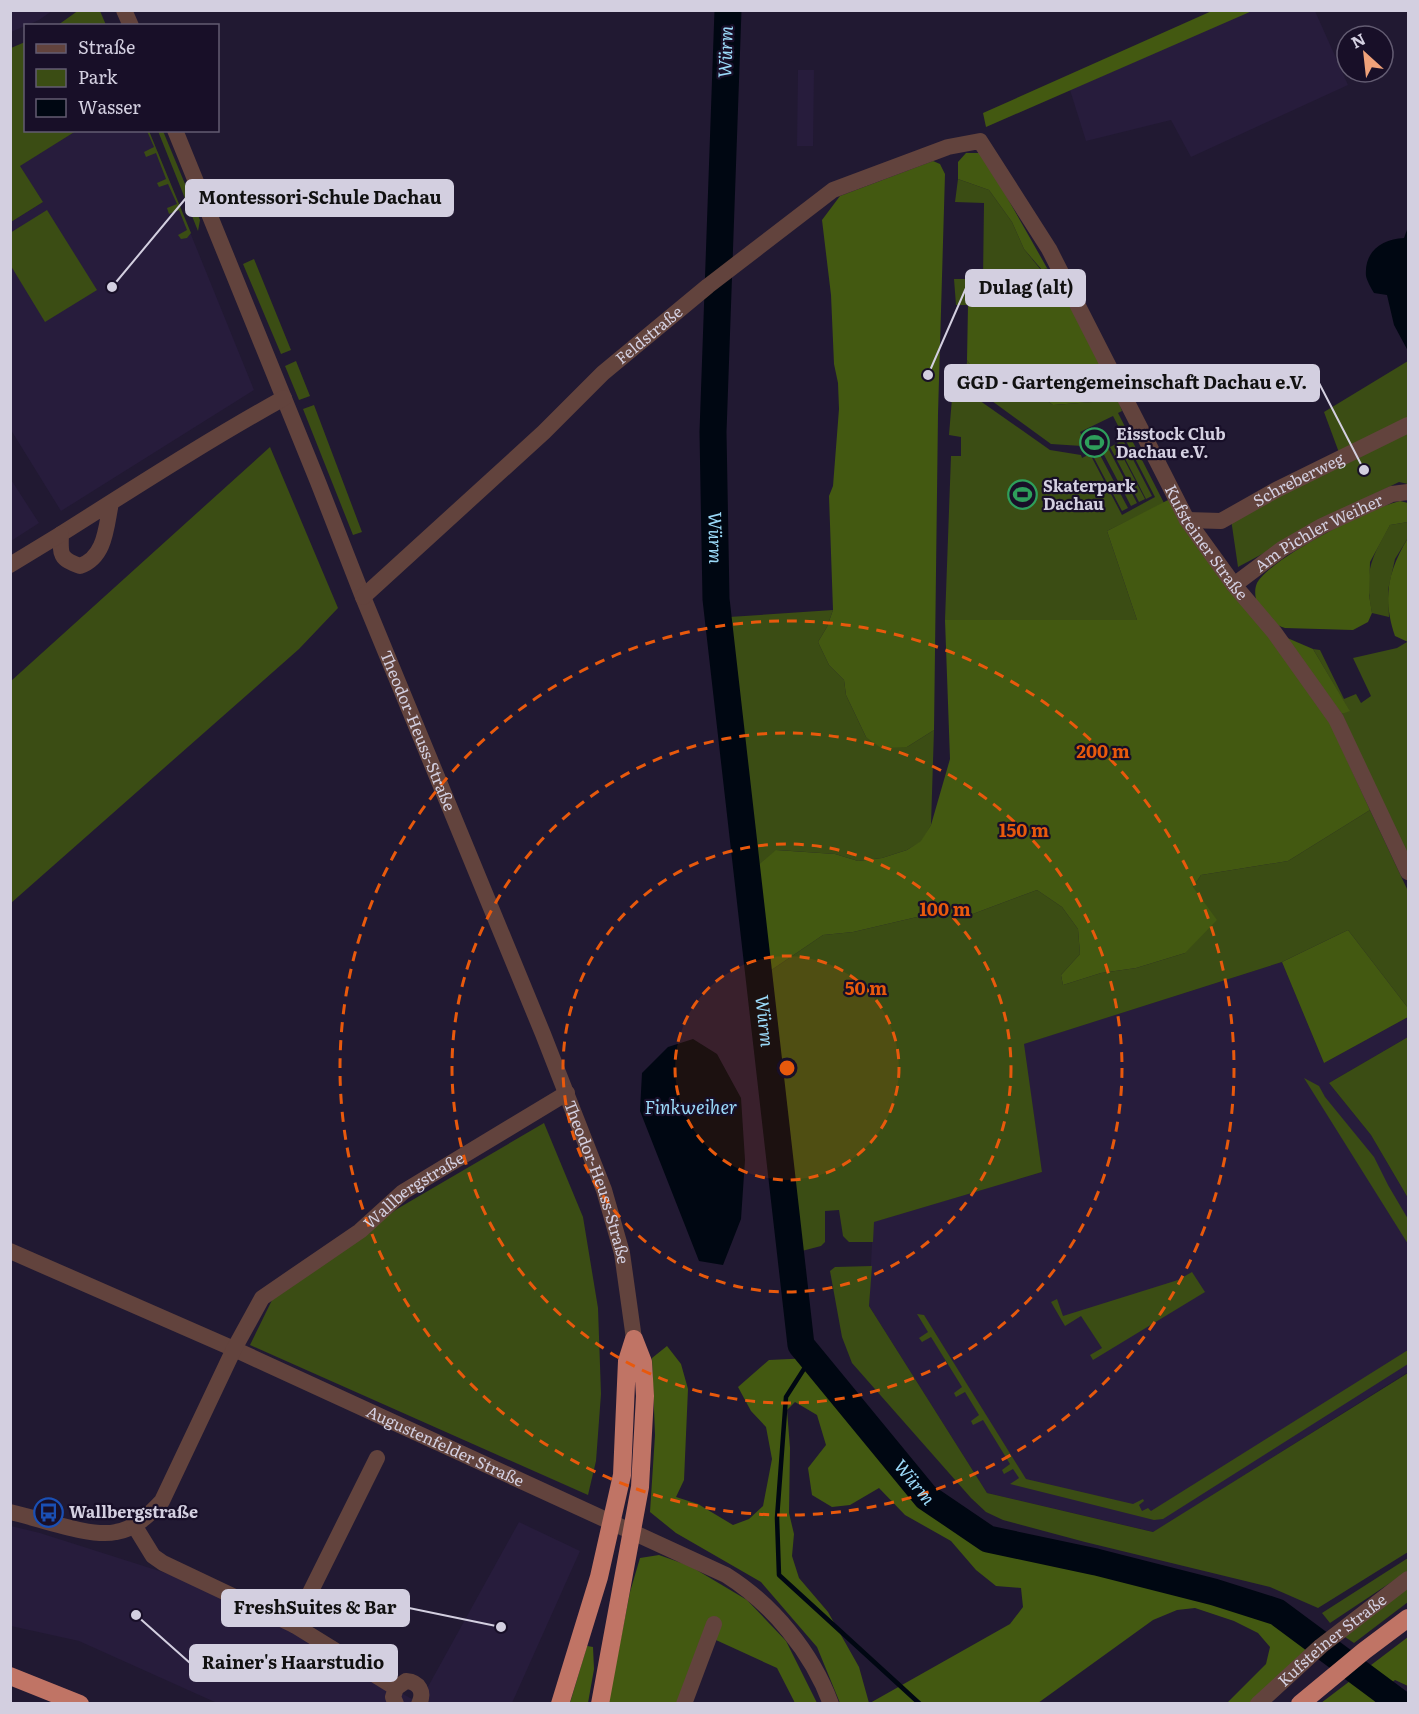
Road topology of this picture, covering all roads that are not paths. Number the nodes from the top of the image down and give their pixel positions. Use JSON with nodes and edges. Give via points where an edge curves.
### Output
{"nodes":[{"id":1,"x":124,"y":10,"type":"edge"},
{"id":2,"x":130,"y":24,"type":"edge"},
{"id":3,"x":176,"y":132,"type":"edge"},
{"id":4,"x":980,"y":141,"type":"joint"},
{"id":5,"x":284,"y":398,"type":"junction"},
{"id":6,"x":1408,"y":424,"type":"edge"},
{"id":7,"x":1408,"y":492,"type":"edge"},
{"id":8,"x":111,"y":502,"type":"junction"},
{"id":9,"x":1187,"y":520,"type":"junction"},
{"id":10,"x":61,"y":534,"type":"junction"},
{"id":11,"x":10,"y":565,"type":"edge"},
{"id":12,"x":1234,"y":585,"type":"junction"},
{"id":13,"x":363,"y":597,"type":"junction"},
{"id":14,"x":1408,"y":872,"type":"edge"},
{"id":15,"x":567,"y":1093,"type":"junction"},
{"id":16,"x":10,"y":1251,"type":"edge"},
{"id":17,"x":634,"y":1339,"type":"junction"},
{"id":18,"x":234,"y":1349,"type":"junction"},
{"id":19,"x":377,"y":1458,"type":"dead end"},
{"id":20,"x":10,"y":1512,"type":"edge"},
{"id":21,"x":134,"y":1525,"type":"junction"},
{"id":22,"x":1408,"y":1579,"type":"edge"},
{"id":23,"x":1408,"y":1618,"type":"edge"},
{"id":24,"x":714,"y":1624,"type":"dead end"},
{"id":25,"x":294,"y":1625,"type":"junction"},
{"id":26,"x":10,"y":1676,"type":"edge"},
{"id":27,"x":396,"y":1696,"type":"edge"},
{"id":28,"x":78,"y":1703,"type":"edge"},
{"id":29,"x":419,"y":1704,"type":"edge"},
{"id":30,"x":560,"y":1704,"type":"edge"},
{"id":31,"x":600,"y":1704,"type":"edge"},
{"id":32,"x":684,"y":1704,"type":"edge"},
{"id":33,"x":831,"y":1704,"type":"edge"},
{"id":34,"x":1258,"y":1704,"type":"edge"},
{"id":35,"x":1300,"y":1704,"type":"edge"}],
"edges":[{"from":1,"to":2,"type":"street"},
{"from":3,"to":5,"type":"street","name":"Theodor-Heuss-Straße"},
{"from":4,"to":9,"type":"street","name":"Kufsteiner Straße","via":[[1049,249]]},
{"from":4,"to":13,"type":"street","name":"Feldstraße","via":[[948,147],[833,190],[603,373]]},
{"from":5,"to":8,"type":"street"},
{"from":5,"to":13,"type":"street","name":"Theodor-Heuss-Straße"},
{"from":6,"to":9,"type":"street","name":"Schreberweg","via":[[1221,521]]},
{"from":7,"to":12,"type":"street","name":"Am Pichler Weiher","via":[[1392,494],[1322,526],[1282,549]]},
{"from":8,"to":10,"type":"street"},
{"from":8,"to":10,"type":"street","via":[[102,545],[90,563],[80,566],[64,559],[60,551]]},
{"from":9,"to":12,"type":"street","name":"Kufsteiner Straße"},
{"from":10,"to":11,"type":"street"},
{"from":12,"to":14,"type":"street","name":"Kufsteiner Straße","via":[[1274,632],[1336,719]]},
{"from":13,"to":15,"type":"street","name":"Theodor-Heuss-Straße"},
{"from":15,"to":17,"type":"street","name":"Theodor-Heuss-Straße","via":[[616,1231]]},
{"from":15,"to":18,"type":"street","name":"Wallbergstraße","via":[[403,1192],[360,1231],[262,1298]]},
{"from":16,"to":18,"type":"street","name":"Augustenfelder Straße"},
{"from":17,"to":30,"type":"highway","via":[[627,1361],[622,1475],[599,1577]]},
{"from":17,"to":31,"type":"highway","via":[[643,1362],[645,1396],[640,1487]]},
{"from":18,"to":21,"type":"street","name":"Wallbergstraße","via":[[162,1501]]},
{"from":18,"to":33,"type":"street","name":"Augustenfelder Straße","via":[[693,1558],[739,1583],[779,1620],[808,1658]]},
{"from":19,"to":25,"type":"street"},
{"from":20,"to":21,"type":"street","name":"Wallbergstraße","via":[[102,1534]]},
{"from":21,"to":25,"type":"street","via":[[153,1556],[163,1563]]},
{"from":22,"to":34,"type":"street","name":"Kufsteiner Straße","via":[[1336,1633]]},
{"from":23,"to":35,"type":"highway"},
{"from":24,"to":32,"type":"street"},
{"from":25,"to":27,"type":"street"},
{"from":26,"to":28,"type":"highway"},
{"from":27,"to":29,"type":"street","via":[[406,1681],[416,1684],[421,1691]]}]}
